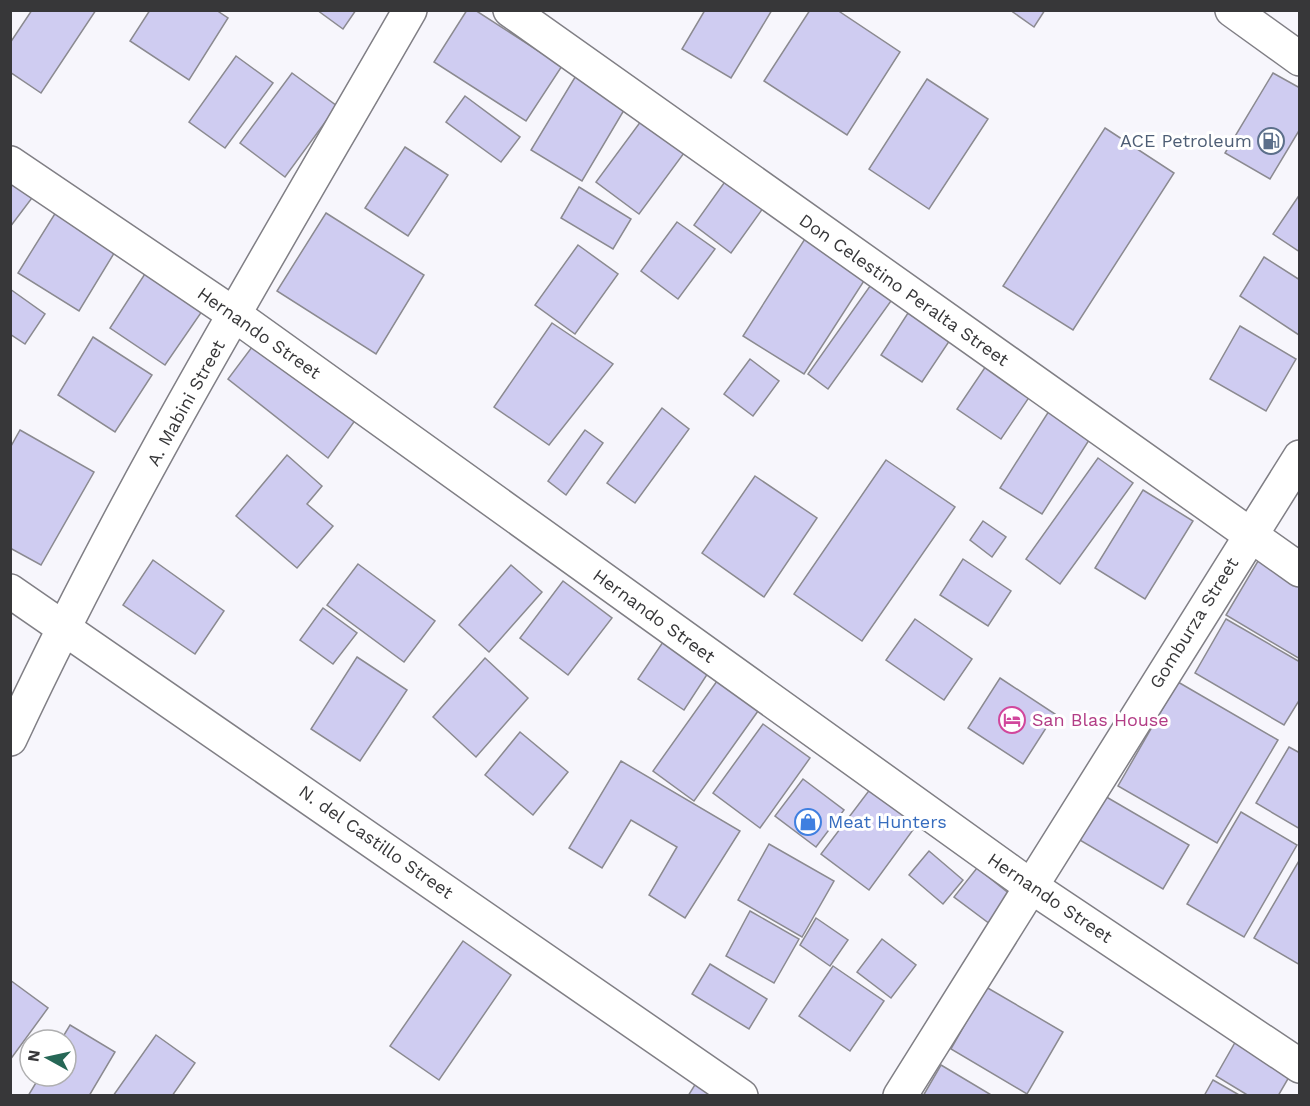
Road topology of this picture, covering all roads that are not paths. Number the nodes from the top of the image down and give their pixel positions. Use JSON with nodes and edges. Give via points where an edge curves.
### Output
{"nodes":[{"id":1,"x":410,"y":10,"type":"edge"},
{"id":2,"x":510,"y":10,"type":"edge"},
{"id":3,"x":1232,"y":10,"type":"edge"},
{"id":4,"x":1299,"y":59,"type":"edge"},
{"id":5,"x":10,"y":163,"type":"edge"},
{"id":6,"x":235,"y":315,"type":"junction"},
{"id":7,"x":1299,"y":457,"type":"edge"},
{"id":8,"x":1250,"y":535,"type":"junction"},
{"id":9,"x":1299,"y":570,"type":"edge"},
{"id":10,"x":10,"y":591,"type":"edge"},
{"id":11,"x":64,"y":625,"type":"junction"},
{"id":12,"x":10,"y":740,"type":"edge"},
{"id":13,"x":1029,"y":885,"type":"junction"},
{"id":14,"x":1299,"y":1066,"type":"edge"},
{"id":15,"x":741,"y":1095,"type":"edge"},
{"id":16,"x":900,"y":1095,"type":"edge"}],
"edges":[{"from":1,"to":6,"type":"street","name":"A. Mabini Street"},
{"from":2,"to":8,"type":"street","name":"Don Celestino Peralta Street"},
{"from":3,"to":4,"type":"street"},
{"from":5,"to":6,"type":"street","name":"Hernando Street"},
{"from":6,"to":11,"type":"street","name":"A. Mabini Street"},
{"from":6,"to":13,"type":"street","name":"Hernando Street"},
{"from":7,"to":8,"type":"street","name":"Gomburza Street"},
{"from":8,"to":9,"type":"street","name":"Don Celestino Peralta Street"},
{"from":8,"to":13,"type":"street","name":"Gomburza Street"},
{"from":10,"to":11,"type":"street","name":"N. del Castillo Street"},
{"from":11,"to":12,"type":"street","name":"A. Mabini Street"},
{"from":11,"to":15,"type":"street","name":"N. del Castillo Street"},
{"from":13,"to":14,"type":"street","name":"Hernando Street"},
{"from":13,"to":16,"type":"street","name":"Gomburza Street"}]}
